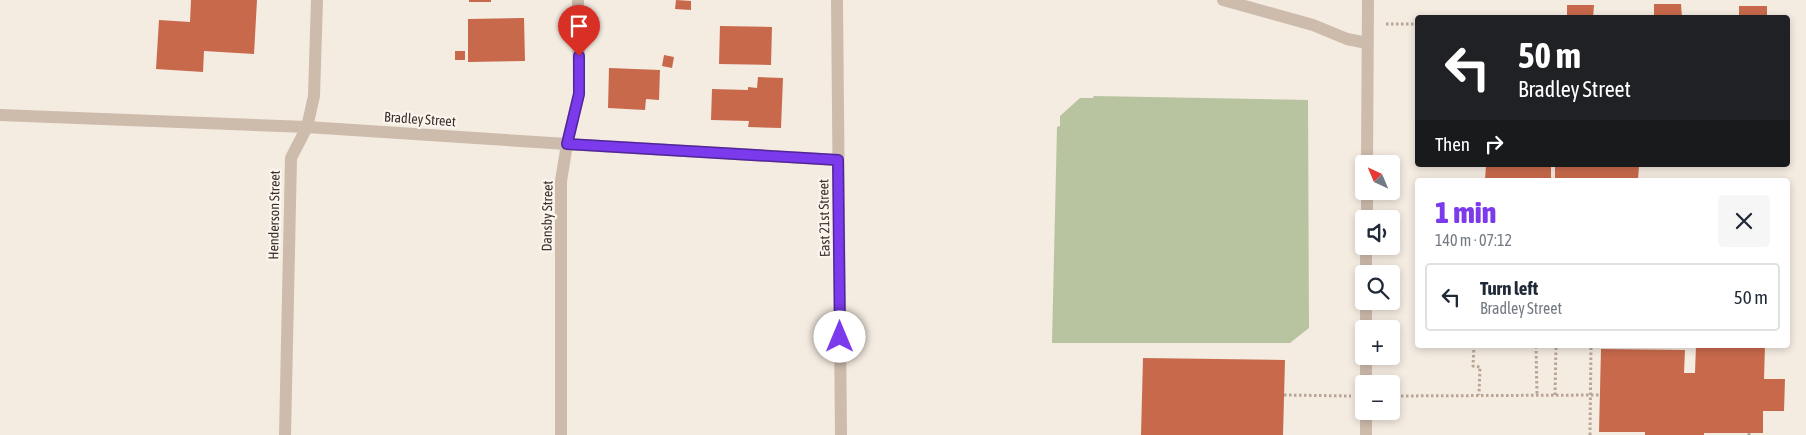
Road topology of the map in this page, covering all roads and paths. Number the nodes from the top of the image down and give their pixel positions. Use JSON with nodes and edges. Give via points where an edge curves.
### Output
{"nodes":[{"id":1,"x":317,"y":0,"type":"edge"},
{"id":2,"x":578,"y":0,"type":"edge"},
{"id":3,"x":837,"y":0,"type":"edge"},
{"id":4,"x":1222,"y":0,"type":"edge"},
{"id":5,"x":1368,"y":0,"type":"edge"},
{"id":6,"x":1267,"y":6,"type":"edge"},
{"id":7,"x":1367,"y":24,"type":"junction"},
{"id":8,"x":1415,"y":24,"type":"edge"},
{"id":9,"x":1367,"y":42,"type":"junction"},
{"id":10,"x":0,"y":115,"type":"edge"},
{"id":11,"x":307,"y":127,"type":"junction"},
{"id":12,"x":567,"y":144,"type":"junction"},
{"id":13,"x":1367,"y":155,"type":"edge"},
{"id":14,"x":838,"y":160,"type":"junction"},
{"id":15,"x":1474,"y":348,"type":"edge"},
{"id":16,"x":1536,"y":348,"type":"edge"},
{"id":17,"x":1556,"y":348,"type":"edge"},
{"id":18,"x":1590,"y":348,"type":"edge"},
{"id":19,"x":1284,"y":395,"type":"dead end"},
{"id":20,"x":1537,"y":395,"type":"junction"},
{"id":21,"x":1556,"y":395,"type":"junction"},
{"id":22,"x":1590,"y":395,"type":"junction"},
{"id":23,"x":1600,"y":395,"type":"dead end"},
{"id":24,"x":1355,"y":396,"type":"dead end"},
{"id":25,"x":1400,"y":396,"type":"edge"},
{"id":26,"x":1480,"y":396,"type":"junction"},
{"id":27,"x":1366,"y":420,"type":"edge"},
{"id":28,"x":285,"y":435,"type":"edge"},
{"id":29,"x":562,"y":435,"type":"edge"},
{"id":30,"x":841,"y":435,"type":"edge"},
{"id":31,"x":1366,"y":435,"type":"edge"},
{"id":32,"x":1590,"y":435,"type":"edge"}],
"edges":[{"from":1,"to":11,"type":"street","name":"Henderson Street","via":[[314,96]]},
{"from":2,"to":12,"type":"street","name":"Dansby Street","via":[[579,94]]},
{"from":3,"to":14,"type":"street","name":"East 21st Street"},
{"from":4,"to":6,"type":"street"},
{"from":5,"to":7,"type":"street"},
{"from":6,"to":9,"type":"street","via":[[1347,39]]},
{"from":7,"to":8,"type":"path"},
{"from":7,"to":9,"type":"street"},
{"from":9,"to":13,"type":"street"},
{"from":10,"to":11,"type":"street","name":"Bradley Street"},
{"from":11,"to":12,"type":"street","name":"Bradley Street"},
{"from":11,"to":28,"type":"street","name":"Henderson Street","via":[[291,158]]},
{"from":12,"to":14,"type":"street","name":"Bradley Street"},
{"from":12,"to":29,"type":"street","name":"Dansby Street","via":[[561,181]]},
{"from":14,"to":30,"type":"street","name":"East 21st Street"},
{"from":15,"to":26,"type":"path","via":[[1473,366],[1480,367]]},
{"from":16,"to":20,"type":"path"},
{"from":17,"to":21,"type":"path"},
{"from":18,"to":22,"type":"path"},
{"from":19,"to":24,"type":"path"},
{"from":20,"to":21,"type":"path"},
{"from":20,"to":26,"type":"path"},
{"from":21,"to":22,"type":"path"},
{"from":22,"to":23,"type":"path"},
{"from":22,"to":32,"type":"path"},
{"from":25,"to":26,"type":"path"},
{"from":27,"to":31,"type":"street"}]}
